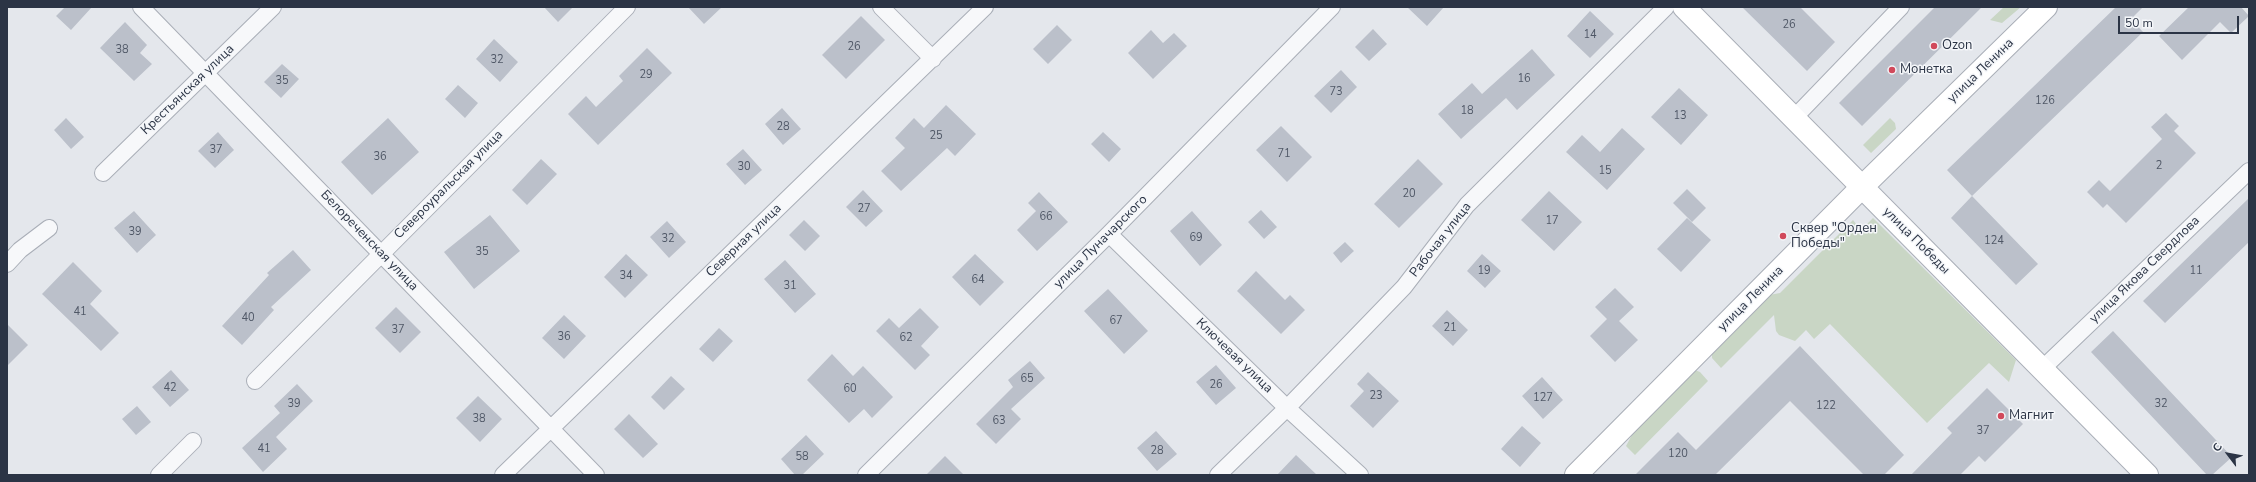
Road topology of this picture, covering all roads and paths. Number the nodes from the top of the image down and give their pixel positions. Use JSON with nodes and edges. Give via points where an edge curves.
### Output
{"nodes":[{"id":1,"x":141,"y":7,"type":"edge"},
{"id":2,"x":273,"y":7,"type":"edge"},
{"id":3,"x":627,"y":7,"type":"edge"},
{"id":4,"x":881,"y":7,"type":"edge"},
{"id":5,"x":985,"y":7,"type":"edge"},
{"id":6,"x":1332,"y":7,"type":"edge"},
{"id":7,"x":1666,"y":7,"type":"edge"},
{"id":8,"x":1684,"y":7,"type":"edge"},
{"id":9,"x":1901,"y":7,"type":"edge"},
{"id":10,"x":2046,"y":7,"type":"edge"},
{"id":11,"x":933,"y":59,"type":"junction"},
{"id":12,"x":206,"y":73,"type":"junction"},
{"id":13,"x":1794,"y":118,"type":"junction"},
{"id":14,"x":2249,"y":171,"type":"edge"},
{"id":15,"x":103,"y":173,"type":"dead end"},
{"id":16,"x":1862,"y":187,"type":"junction"},
{"id":17,"x":49,"y":228,"type":"dead end"},
{"id":18,"x":1109,"y":234,"type":"junction"},
{"id":19,"x":381,"y":254,"type":"junction"},
{"id":20,"x":7,"y":264,"type":"edge"},
{"id":21,"x":2042,"y":369,"type":"junction"},
{"id":22,"x":255,"y":381,"type":"dead end"},
{"id":23,"x":1287,"y":408,"type":"junction"},
{"id":24,"x":550,"y":429,"type":"junction"},
{"id":25,"x":193,"y":441,"type":"dead end"},
{"id":26,"x":159,"y":475,"type":"edge"},
{"id":27,"x":503,"y":475,"type":"edge"},
{"id":28,"x":596,"y":475,"type":"edge"},
{"id":29,"x":866,"y":475,"type":"edge"},
{"id":30,"x":1218,"y":475,"type":"edge"},
{"id":31,"x":1360,"y":475,"type":"edge"},
{"id":32,"x":1576,"y":475,"type":"edge"},
{"id":33,"x":2147,"y":475,"type":"edge"}],
"edges":[{"from":1,"to":12,"type":"street","name":"Белореченская улица"},
{"from":2,"to":12,"type":"street","name":"Крестьянская улица"},
{"from":3,"to":19,"type":"street","name":"Североуральская улица"},
{"from":4,"to":11,"type":"street"},
{"from":5,"to":11,"type":"street","name":"Северная улица"},
{"from":6,"to":18,"type":"street","name":"улица Луначарского"},
{"from":7,"to":23,"type":"street","name":"Рабочая улица","via":[[1467,205],[1404,286]]},
{"from":8,"to":13,"type":"main road","name":"улица Победы"},
{"from":9,"to":13,"type":"street"},
{"from":10,"to":16,"type":"main road","name":"улица Ленина"},
{"from":11,"to":24,"type":"street","name":"Северная улица"},
{"from":12,"to":15,"type":"street","name":"Крестьянская улица"},
{"from":12,"to":19,"type":"street","name":"Белореченская улица"},
{"from":13,"to":16,"type":"main road","name":"улица Победы"},
{"from":14,"to":21,"type":"street","name":"улица Якова Свердлова"},
{"from":16,"to":21,"type":"main road","name":"улица Победы"},
{"from":16,"to":32,"type":"main road","name":"улица Ленина"},
{"from":17,"to":20,"type":"street","via":[[20,250]]},
{"from":18,"to":23,"type":"street","name":"Ключевая улица"},
{"from":18,"to":29,"type":"street","name":"улица Луначарского"},
{"from":19,"to":22,"type":"street","name":"Североуральская улица"},
{"from":19,"to":24,"type":"street","name":"Белореченская улица"},
{"from":21,"to":33,"type":"main road","name":"улица Победы"},
{"from":23,"to":30,"type":"street","name":"Рабочая улица"},
{"from":23,"to":31,"type":"street","name":"Ключевая улица"},
{"from":24,"to":27,"type":"street","name":"Северная улица"},
{"from":24,"to":28,"type":"street","name":"Белореченская улица"},
{"from":25,"to":26,"type":"street"}]}
